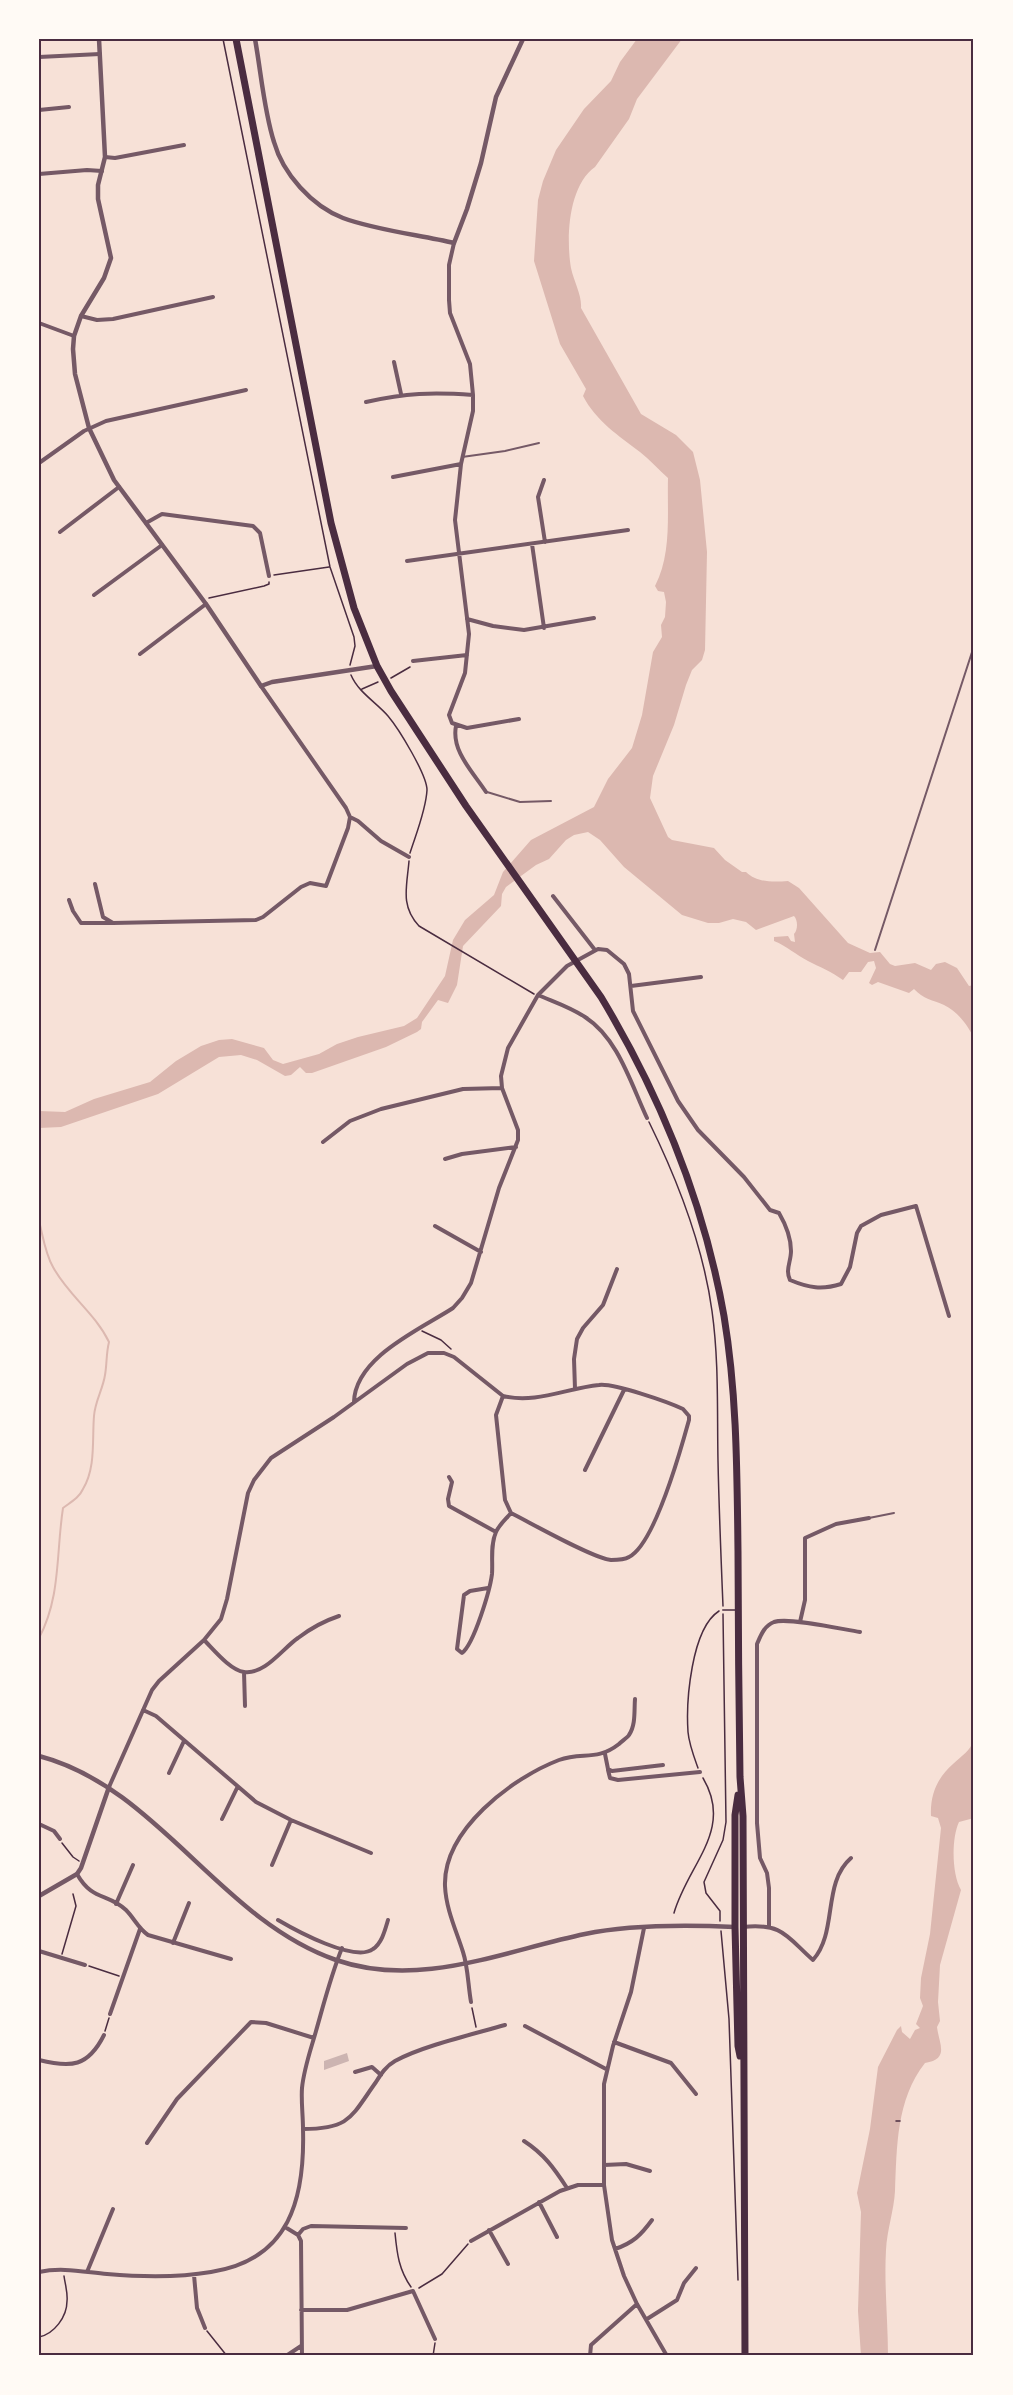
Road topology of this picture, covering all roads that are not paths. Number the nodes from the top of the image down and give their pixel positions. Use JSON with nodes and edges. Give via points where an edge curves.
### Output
{"nodes":[{"id":1,"x":99,"y":39,"type":"edge"},
{"id":2,"x":236,"y":39,"type":"edge"},
{"id":3,"x":255,"y":39,"type":"edge"},
{"id":4,"x":523,"y":39,"type":"edge"},
{"id":5,"x":100,"y":54,"type":"junction"},
{"id":6,"x":39,"y":57,"type":"edge"},
{"id":7,"x":69,"y":107,"type":"dead end"},
{"id":8,"x":39,"y":110,"type":"edge"},
{"id":9,"x":184,"y":145,"type":"dead end"},
{"id":10,"x":105,"y":158,"type":"junction"},
{"id":11,"x":102,"y":171,"type":"junction"},
{"id":12,"x":39,"y":174,"type":"edge"},
{"id":13,"x":454,"y":243,"type":"junction"},
{"id":14,"x":213,"y":297,"type":"dead end"},
{"id":15,"x":81,"y":316,"type":"junction"},
{"id":16,"x":39,"y":324,"type":"edge"},
{"id":17,"x":74,"y":336,"type":"junction"},
{"id":18,"x":394,"y":362,"type":"dead end"},
{"id":19,"x":246,"y":390,"type":"dead end"},
{"id":20,"x":401,"y":394,"type":"junction"},
{"id":21,"x":473,"y":395,"type":"junction"},
{"id":22,"x":366,"y":402,"type":"dead end"},
{"id":23,"x":89,"y":428,"type":"junction"},
{"id":24,"x":539,"y":443,"type":"dead end"},
{"id":25,"x":462,"y":457,"type":"junction"},
{"id":26,"x":39,"y":463,"type":"edge"},
{"id":27,"x":461,"y":464,"type":"junction"},
{"id":28,"x":393,"y":477,"type":"dead end"},
{"id":29,"x":544,"y":480,"type":"dead end"},
{"id":30,"x":119,"y":487,"type":"junction"},
{"id":31,"x":146,"y":523,"type":"junction"},
{"id":32,"x":628,"y":530,"type":"dead end"},
{"id":33,"x":60,"y":532,"type":"dead end"},
{"id":34,"x":544,"y":542,"type":"junction"},
{"id":35,"x":162,"y":544,"type":"junction"},
{"id":36,"x":532,"y":544,"type":"junction"},
{"id":37,"x":459,"y":555,"type":"junction"},
{"id":38,"x":407,"y":561,"type":"dead end"},
{"id":39,"x":269,"y":576,"type":"road end"},
{"id":40,"x":94,"y":594,"type":"dead end"},
{"id":41,"x":205,"y":603,"type":"junction"},
{"id":42,"x":594,"y":618,"type":"dead end"},
{"id":43,"x":467,"y":619,"type":"junction"},
{"id":44,"x":544,"y":628,"type":"junction"},
{"id":45,"x":974,"y":646,"type":"edge"},
{"id":46,"x":140,"y":654,"type":"dead end"},
{"id":47,"x":466,"y":655,"type":"junction"},
{"id":48,"x":413,"y":661,"type":"road end"},
{"id":49,"x":377,"y":666,"type":"junction"},
{"id":50,"x":261,"y":686,"type":"junction"},
{"id":51,"x":519,"y":719,"type":"dead end"},
{"id":52,"x":456,"y":726,"type":"junction"},
{"id":53,"x":486,"y":792,"type":"joint"},
{"id":54,"x":551,"y":801,"type":"dead end"},
{"id":55,"x":350,"y":817,"type":"junction"},
{"id":56,"x":409,"y":857,"type":"road end"},
{"id":57,"x":95,"y":884,"type":"dead end"},
{"id":58,"x":553,"y":896,"type":"dead end"},
{"id":59,"x":69,"y":900,"type":"dead end"},
{"id":60,"x":113,"y":923,"type":"junction"},
{"id":61,"x":596,"y":950,"type":"junction"},
{"id":62,"x":874,"y":950,"type":"dead end"},
{"id":63,"x":575,"y":961,"type":"junction"},
{"id":64,"x":701,"y":977,"type":"dead end"},
{"id":65,"x":631,"y":986,"type":"junction"},
{"id":66,"x":538,"y":995,"type":"junction"},
{"id":67,"x":502,"y":1088,"type":"junction"},
{"id":68,"x":647,"y":1118,"type":"road end"},
{"id":69,"x":323,"y":1142,"type":"dead end"},
{"id":70,"x":516,"y":1147,"type":"junction"},
{"id":71,"x":445,"y":1159,"type":"dead end"},
{"id":72,"x":435,"y":1226,"type":"dead end"},
{"id":73,"x":481,"y":1252,"type":"junction"},
{"id":74,"x":617,"y":1269,"type":"dead end"},
{"id":75,"x":949,"y":1316,"type":"dead end"},
{"id":76,"x":575,"y":1389,"type":"junction"},
{"id":77,"x":624,"y":1390,"type":"junction"},
{"id":78,"x":503,"y":1396,"type":"junction"},
{"id":79,"x":354,"y":1402,"type":"junction"},
{"id":80,"x":585,"y":1470,"type":"dead end"},
{"id":81,"x":449,"y":1477,"type":"dead end"},
{"id":82,"x":511,"y":1513,"type":"junction"},
{"id":83,"x":894,"y":1513,"type":"dead end"},
{"id":84,"x":868,"y":1518,"type":"joint"},
{"id":85,"x":496,"y":1532,"type":"junction"},
{"id":86,"x":488,"y":1588,"type":"junction"},
{"id":87,"x":723,"y":1610,"type":"road end"},
{"id":88,"x":738,"y":1610,"type":"junction"},
{"id":89,"x":339,"y":1616,"type":"dead end"},
{"id":90,"x":800,"y":1622,"type":"junction"},
{"id":91,"x":860,"y":1632,"type":"dead end"},
{"id":92,"x":204,"y":1640,"type":"junction"},
{"id":93,"x":244,"y":1672,"type":"junction"},
{"id":94,"x":635,"y":1699,"type":"dead end"},
{"id":95,"x":245,"y":1706,"type":"dead end"},
{"id":96,"x":143,"y":1710,"type":"junction"},
{"id":97,"x":184,"y":1741,"type":"junction"},
{"id":98,"x":605,"y":1754,"type":"junction"},
{"id":99,"x":39,"y":1756,"type":"edge"},
{"id":100,"x":663,"y":1766,"type":"dead end"},
{"id":101,"x":608,"y":1770,"type":"junction"},
{"id":102,"x":700,"y":1772,"type":"road end"},
{"id":103,"x":169,"y":1773,"type":"dead end"},
{"id":104,"x":109,"y":1787,"type":"junction"},
{"id":105,"x":237,"y":1788,"type":"junction"},
{"id":106,"x":222,"y":1820,"type":"dead end"},
{"id":107,"x":291,"y":1820,"type":"junction"},
{"id":108,"x":39,"y":1824,"type":"edge"},
{"id":109,"x":60,"y":1839,"type":"road end"},
{"id":110,"x":370,"y":1852,"type":"dead end"},
{"id":111,"x":851,"y":1858,"type":"dead end"},
{"id":112,"x":133,"y":1865,"type":"dead end"},
{"id":113,"x":272,"y":1865,"type":"dead end"},
{"id":114,"x":77,"y":1874,"type":"junction"},
{"id":115,"x":39,"y":1896,"type":"edge"},
{"id":116,"x":189,"y":1903,"type":"dead end"},
{"id":117,"x":116,"y":1904,"type":"junction"},
{"id":118,"x":278,"y":1920,"type":"dead end"},
{"id":119,"x":388,"y":1920,"type":"dead end"},
{"id":120,"x":769,"y":1926,"type":"junction"},
{"id":121,"x":739,"y":1927,"type":"junction"},
{"id":122,"x":644,"y":1928,"type":"junction"},
{"id":123,"x":140,"y":1929,"type":"junction"},
{"id":124,"x":173,"y":1943,"type":"junction"},
{"id":125,"x":342,"y":1948,"type":"junction"},
{"id":126,"x":39,"y":1951,"type":"edge"},
{"id":127,"x":231,"y":1959,"type":"dead end"},
{"id":128,"x":337,"y":1960,"type":"junction"},
{"id":129,"x":466,"y":1964,"type":"junction"},
{"id":130,"x":85,"y":1965,"type":"road end"},
{"id":131,"x":471,"y":2002,"type":"road end"},
{"id":132,"x":110,"y":2014,"type":"road end"},
{"id":133,"x":505,"y":2025,"type":"dead end"},
{"id":134,"x":525,"y":2026,"type":"dead end"},
{"id":135,"x":104,"y":2035,"type":"road end"},
{"id":136,"x":314,"y":2038,"type":"junction"},
{"id":137,"x":614,"y":2042,"type":"junction"},
{"id":138,"x":39,"y":2060,"type":"edge"},
{"id":139,"x":606,"y":2069,"type":"junction"},
{"id":140,"x":355,"y":2072,"type":"dead end"},
{"id":141,"x":381,"y":2075,"type":"junction"},
{"id":142,"x":696,"y":2094,"type":"dead end"},
{"id":143,"x":303,"y":2128,"type":"junction"},
{"id":144,"x":524,"y":2141,"type":"dead end"},
{"id":145,"x":147,"y":2143,"type":"dead end"},
{"id":146,"x":604,"y":2165,"type":"junction"},
{"id":147,"x":650,"y":2170,"type":"dead end"},
{"id":148,"x":604,"y":2186,"type":"junction"},
{"id":149,"x":567,"y":2188,"type":"junction"},
{"id":150,"x":539,"y":2202,"type":"junction"},
{"id":151,"x":113,"y":2209,"type":"dead end"},
{"id":152,"x":652,"y":2220,"type":"dead end"},
{"id":153,"x":285,"y":2227,"type":"junction"},
{"id":154,"x":406,"y":2228,"type":"dead end"},
{"id":155,"x":489,"y":2230,"type":"junction"},
{"id":156,"x":298,"y":2235,"type":"junction"},
{"id":157,"x":557,"y":2237,"type":"dead end"},
{"id":158,"x":471,"y":2241,"type":"road end"},
{"id":159,"x":615,"y":2248,"type":"junction"},
{"id":160,"x":508,"y":2264,"type":"dead end"},
{"id":161,"x":696,"y":2268,"type":"dead end"},
{"id":162,"x":39,"y":2272,"type":"edge"},
{"id":163,"x":87,"y":2272,"type":"junction"},
{"id":164,"x":194,"y":2275,"type":"junction"},
{"id":165,"x":637,"y":2304,"type":"junction"},
{"id":166,"x":301,"y":2310,"type":"junction"},
{"id":167,"x":646,"y":2319,"type":"junction"},
{"id":168,"x":205,"y":2328,"type":"road end"},
{"id":169,"x":435,"y":2339,"type":"road end"},
{"id":170,"x":301,"y":2346,"type":"junction"},
{"id":171,"x":286,"y":2356,"type":"edge"},
{"id":172,"x":302,"y":2356,"type":"edge"},
{"id":173,"x":590,"y":2356,"type":"edge"},
{"id":174,"x":667,"y":2356,"type":"edge"},
{"id":175,"x":745,"y":2356,"type":"edge"}],
"edges":[{"from":1,"to":5,"type":"street"},
{"from":2,"to":49,"type":"highway","via":[[336,545],[347,589]]},
{"from":3,"to":13,"type":"street","via":[[274,143],[300,187],[342,218]]},
{"from":4,"to":13,"type":"street","via":[[496,97],[481,163]]},
{"from":5,"to":6,"type":"street"},
{"from":5,"to":10,"type":"street"},
{"from":7,"to":8,"type":"street"},
{"from":9,"to":10,"type":"street"},
{"from":10,"to":11,"type":"street"},
{"from":11,"to":12,"type":"street"},
{"from":11,"to":15,"type":"street","via":[[98,209],[111,258]]},
{"from":13,"to":21,"type":"street","via":[[449,265],[450,313],[470,364]]},
{"from":14,"to":15,"type":"street","via":[[113,319]]},
{"from":15,"to":17,"type":"street"},
{"from":16,"to":17,"type":"street"},
{"from":17,"to":23,"type":"street","via":[[75,374]]},
{"from":18,"to":20,"type":"street"},
{"from":19,"to":23,"type":"street"},
{"from":20,"to":21,"type":"street"},
{"from":20,"to":22,"type":"street"},
{"from":21,"to":25,"type":"street"},
{"from":23,"to":26,"type":"street"},
{"from":23,"to":30,"type":"street"},
{"from":24,"to":25,"type":"lane"},
{"from":25,"to":27,"type":"street"},
{"from":27,"to":28,"type":"street"},
{"from":27,"to":37,"type":"street","via":[[455,520]]},
{"from":29,"to":34,"type":"street","via":[[538,497]]},
{"from":30,"to":31,"type":"street"},
{"from":30,"to":33,"type":"street"},
{"from":31,"to":35,"type":"street"},
{"from":31,"to":39,"type":"street","via":[[162,514],[253,526],[260,532]]},
{"from":32,"to":34,"type":"street"},
{"from":34,"to":36,"type":"street"},
{"from":35,"to":40,"type":"street"},
{"from":35,"to":41,"type":"street"},
{"from":36,"to":37,"type":"street"},
{"from":36,"to":44,"type":"street"},
{"from":37,"to":38,"type":"street"},
{"from":37,"to":43,"type":"street"},
{"from":41,"to":46,"type":"street"},
{"from":41,"to":50,"type":"street"},
{"from":42,"to":44,"type":"street"},
{"from":43,"to":44,"type":"street","via":[[512,629]]},
{"from":43,"to":47,"type":"street"},
{"from":45,"to":62,"type":"lane"},
{"from":47,"to":48,"type":"street"},
{"from":47,"to":52,"type":"street","via":[[465,673],[449,715]]},
{"from":49,"to":50,"type":"street"},
{"from":49,"to":63,"type":"highway","via":[[410,722]]},
{"from":50,"to":55,"type":"street"},
{"from":51,"to":52,"type":"street","via":[[467,728]]},
{"from":52,"to":53,"type":"street","via":[[461,754]]},
{"from":53,"to":54,"type":"lane","via":[[520,802]]},
{"from":55,"to":56,"type":"street","via":[[381,842]]},
{"from":55,"to":60,"type":"street","via":[[326,886],[310,882],[263,917],[247,922]]},
{"from":57,"to":60,"type":"street","via":[[103,917]]},
{"from":58,"to":61,"type":"street"},
{"from":59,"to":60,"type":"street","via":[[81,923]]},
{"from":61,"to":63,"type":"street"},
{"from":61,"to":65,"type":"street","via":[[607,950],[624,964]]},
{"from":63,"to":66,"type":"street"},
{"from":63,"to":88,"type":"highway","via":[[620,1028],[651,1090],[690,1186],[710,1250],[724,1316],[735,1414]]},
{"from":64,"to":65,"type":"street"},
{"from":65,"to":75,"type":"street","via":[[633,1011],[678,1101],[698,1130],[770,1210],[779,1213],[791,1245],[787,1272],[790,1280],[809,1288],[841,1284],[861,1226],[881,1215],[916,1206]]},
{"from":66,"to":67,"type":"street","via":[[508,1048]]},
{"from":66,"to":68,"type":"street","via":[[575,1011],[603,1032]]},
{"from":67,"to":69,"type":"street","via":[[463,1089],[381,1110],[350,1121]]},
{"from":67,"to":70,"type":"street","via":[[518,1130]]},
{"from":70,"to":71,"type":"street"},
{"from":70,"to":73,"type":"street","via":[[499,1188]]},
{"from":72,"to":73,"type":"street"},
{"from":73,"to":79,"type":"street","via":[[462,1298],[453,1308],[376,1357],[361,1379]]},
{"from":74,"to":76,"type":"street","via":[[603,1305],[576,1339]]},
{"from":76,"to":77,"type":"street","via":[[606,1384]]},
{"from":76,"to":78,"type":"street","via":[[523,1398]]},
{"from":77,"to":80,"type":"street"},
{"from":77,"to":82,"type":"street","via":[[675,1405],[687,1413],[689,1420],[655,1521],[630,1557],[600,1557]]},
{"from":78,"to":79,"type":"street","via":[[453,1356],[436,1352],[419,1357]]},
{"from":78,"to":82,"type":"street","via":[[496,1415],[505,1500]]},
{"from":79,"to":92,"type":"street","via":[[271,1458],[254,1480],[224,1610]]},
{"from":81,"to":85,"type":"street","via":[[449,1506]]},
{"from":82,"to":85,"type":"street"},
{"from":83,"to":84,"type":"lane"},
{"from":84,"to":90,"type":"street","via":[[836,1524],[805,1538],[805,1600]]},
{"from":85,"to":86,"type":"street"},
{"from":86,"to":86,"type":"street","via":[[467,1649],[462,1653],[457,1649],[464,1595]]},
{"from":87,"to":88,"type":"lane"},
{"from":88,"to":121,"type":"highway","via":[[743,1816]]},
{"from":89,"to":93,"type":"street","via":[[297,1638],[261,1668]]},
{"from":90,"to":91,"type":"street"},
{"from":90,"to":120,"type":"street","via":[[774,1622],[766,1627],[757,1644],[757,1823],[760,1858],[769,1888]]},
{"from":92,"to":93,"type":"street"},
{"from":92,"to":96,"type":"street","via":[[159,1681]]},
{"from":93,"to":95,"type":"street"},
{"from":94,"to":98,"type":"street","via":[[629,1735]]},
{"from":96,"to":97,"type":"street","via":[[156,1716]]},
{"from":96,"to":104,"type":"street"},
{"from":97,"to":103,"type":"street"},
{"from":97,"to":105,"type":"street"},
{"from":98,"to":101,"type":"street"},
{"from":98,"to":129,"type":"street","via":[[561,1759],[537,1770],[495,1798],[477,1814],[462,1836],[450,1857],[445,1884],[450,1915]]},
{"from":99,"to":104,"type":"street","via":[[70,1766]]},
{"from":100,"to":101,"type":"street"},
{"from":101,"to":102,"type":"street","via":[[610,1778],[618,1780]]},
{"from":104,"to":114,"type":"street"},
{"from":104,"to":128,"type":"street","via":[[265,1921],[297,1942]]},
{"from":105,"to":106,"type":"street"},
{"from":105,"to":107,"type":"street"},
{"from":107,"to":110,"type":"street"},
{"from":107,"to":113,"type":"street"},
{"from":108,"to":109,"type":"street","via":[[54,1831]]},
{"from":111,"to":120,"type":"street","via":[[836,1879],[824,1941],[813,1960],[789,1937]]},
{"from":112,"to":117,"type":"street"},
{"from":114,"to":115,"type":"street"},
{"from":114,"to":117,"type":"street","via":[[89,1890]]},
{"from":116,"to":124,"type":"street"},
{"from":117,"to":123,"type":"street","via":[[124,1908]]},
{"from":118,"to":125,"type":"street","via":[[317,1941]]},
{"from":119,"to":125,"type":"street","via":[[372,1951],[361,1953]]},
{"from":120,"to":121,"type":"street"},
{"from":121,"to":122,"type":"street"},
{"from":121,"to":175,"type":"highway"},
{"from":122,"to":129,"type":"street","via":[[587,1933]]},
{"from":122,"to":137,"type":"street","via":[[631,1992]]},
{"from":123,"to":124,"type":"street"},
{"from":123,"to":132,"type":"street"},
{"from":124,"to":127,"type":"street"},
{"from":125,"to":128,"type":"street"},
{"from":126,"to":130,"type":"street"},
{"from":128,"to":129,"type":"street","via":[[405,1970]]},
{"from":128,"to":136,"type":"street"},
{"from":129,"to":131,"type":"street"},
{"from":133,"to":141,"type":"street","via":[[411,2054],[393,2062]]},
{"from":134,"to":139,"type":"street"},
{"from":135,"to":138,"type":"street","via":[[90,2056],[80,2062],[69,2065]]},
{"from":136,"to":143,"type":"street","via":[[302,2088]]},
{"from":136,"to":145,"type":"street","via":[[251,2022],[177,2099]]},
{"from":137,"to":139,"type":"street"},
{"from":137,"to":142,"type":"street","via":[[671,2063]]},
{"from":139,"to":146,"type":"street"},
{"from":140,"to":141,"type":"street","via":[[372,2067]]},
{"from":141,"to":143,"type":"street","via":[[340,2125]]},
{"from":143,"to":153,"type":"street","via":[[298,2196]]},
{"from":144,"to":149,"type":"street","via":[[551,2163]]},
{"from":146,"to":147,"type":"street","via":[[626,2164]]},
{"from":146,"to":148,"type":"street"},
{"from":148,"to":149,"type":"street"},
{"from":148,"to":159,"type":"street"},
{"from":149,"to":150,"type":"street"},
{"from":150,"to":155,"type":"street"},
{"from":150,"to":157,"type":"street"},
{"from":151,"to":163,"type":"street"},
{"from":152,"to":159,"type":"street","via":[[637,2239]]},
{"from":153,"to":156,"type":"street"},
{"from":153,"to":164,"type":"street","via":[[255,2256],[235,2266]]},
{"from":154,"to":156,"type":"street","via":[[311,2226]]},
{"from":155,"to":158,"type":"street"},
{"from":155,"to":160,"type":"street"},
{"from":156,"to":166,"type":"street"},
{"from":159,"to":165,"type":"street"},
{"from":161,"to":167,"type":"street","via":[[677,2300]]},
{"from":162,"to":163,"type":"street"},
{"from":163,"to":164,"type":"street","via":[[149,2277]]},
{"from":164,"to":168,"type":"street","via":[[197,2308]]},
{"from":165,"to":167,"type":"street"},
{"from":165,"to":173,"type":"street","via":[[591,2345]]},
{"from":166,"to":169,"type":"street","via":[[347,2310],[413,2291]]},
{"from":166,"to":170,"type":"street"},
{"from":167,"to":174,"type":"street"},
{"from":170,"to":171,"type":"street"},
{"from":170,"to":172,"type":"street"}]}
